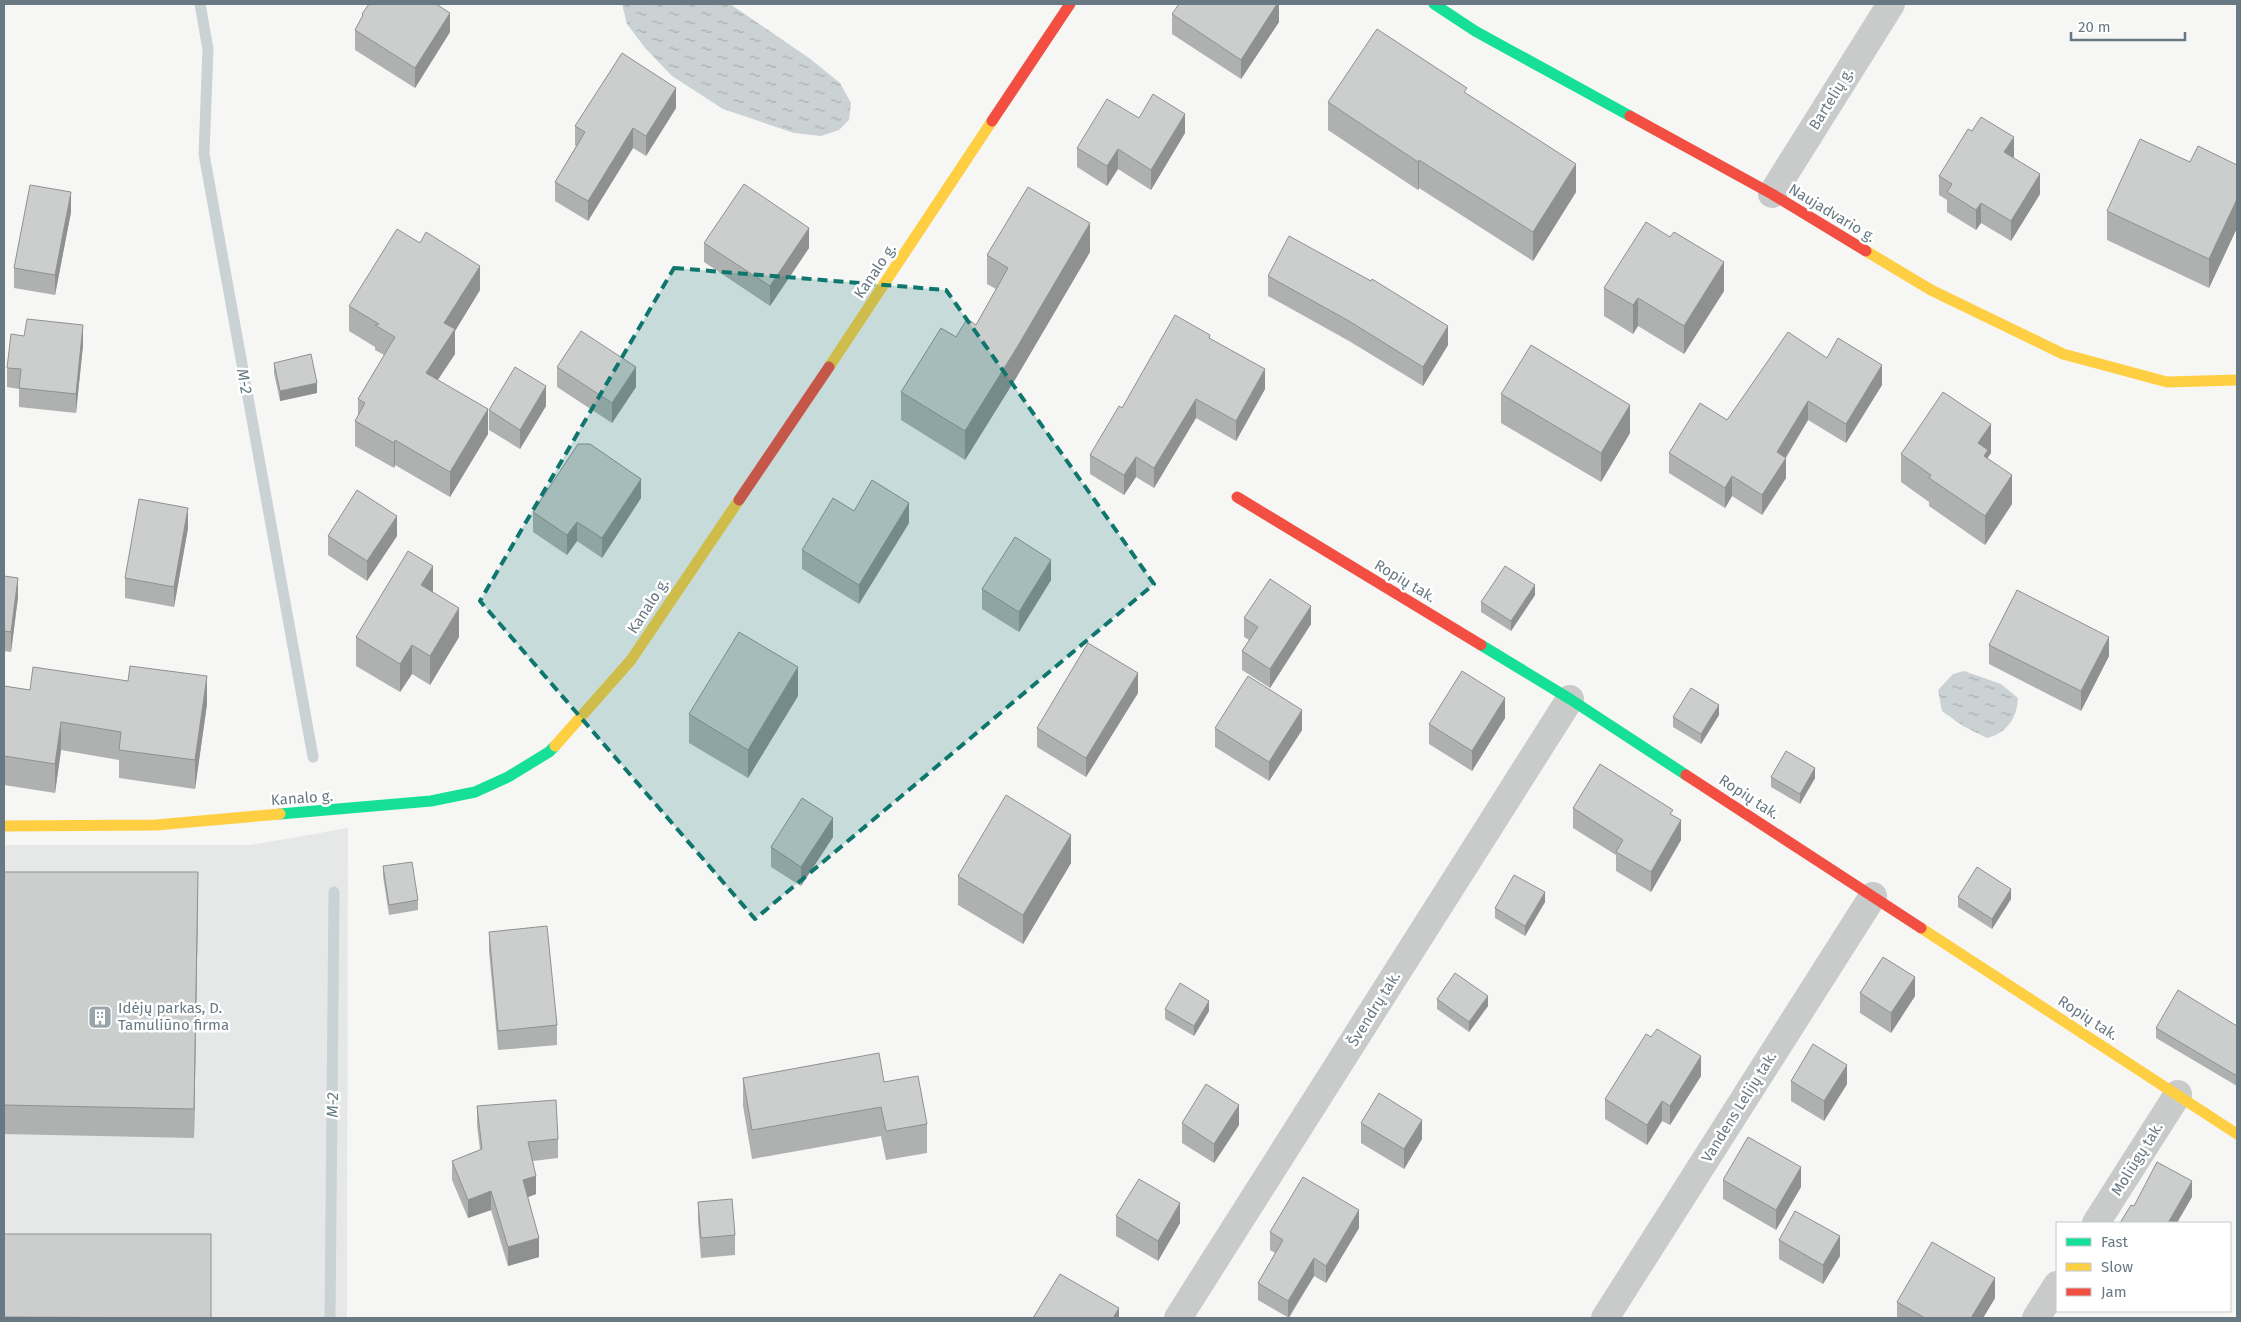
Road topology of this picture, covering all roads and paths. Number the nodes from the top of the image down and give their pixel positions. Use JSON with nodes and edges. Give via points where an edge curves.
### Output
{"nodes":[{"id":1,"x":1070,"y":4,"type":"edge"},
{"id":2,"x":1434,"y":4,"type":"edge"},
{"id":3,"x":1891,"y":4,"type":"edge"},
{"id":4,"x":1772,"y":194,"type":"junction"},
{"id":5,"x":2237,"y":380,"type":"edge"},
{"id":6,"x":1237,"y":496,"type":"dead end"},
{"id":7,"x":1570,"y":699,"type":"junction"},
{"id":8,"x":4,"y":826,"type":"edge"},
{"id":9,"x":1873,"y":896,"type":"junction"},
{"id":10,"x":2178,"y":1094,"type":"junction"},
{"id":11,"x":2237,"y":1134,"type":"edge"},
{"id":12,"x":2097,"y":1222,"type":"edge"},
{"id":13,"x":2056,"y":1287,"type":"edge"},
{"id":14,"x":1178,"y":1318,"type":"edge"},
{"id":15,"x":1605,"y":1318,"type":"edge"},
{"id":16,"x":2036,"y":1318,"type":"edge"}],
"edges":[{"from":1,"to":8,"type":"street","name":"Kanalo g.","via":[[631,660],[549,752],[476,792],[431,801],[156,825]]},
{"from":2,"to":4,"type":"street","name":"Naujadvario g.","via":[[1475,30]]},
{"from":3,"to":4,"type":"street","name":"Bartelių g."},
{"from":4,"to":5,"type":"street","name":"Naujadvario g.","via":[[1931,290],[2063,354],[2167,382]]},
{"from":6,"to":7,"type":"street","name":"Ropių tak."},
{"from":7,"to":9,"type":"street","name":"Ropių tak."},
{"from":7,"to":14,"type":"street","name":"Švendrų tak."},
{"from":9,"to":10,"type":"street","name":"Ropių tak."},
{"from":9,"to":15,"type":"street","name":"Vandens Lelijų tak."},
{"from":10,"to":11,"type":"street","name":"Ropių tak."},
{"from":10,"to":12,"type":"street","name":"Moliūgų tak."},
{"from":13,"to":16,"type":"street"}]}
